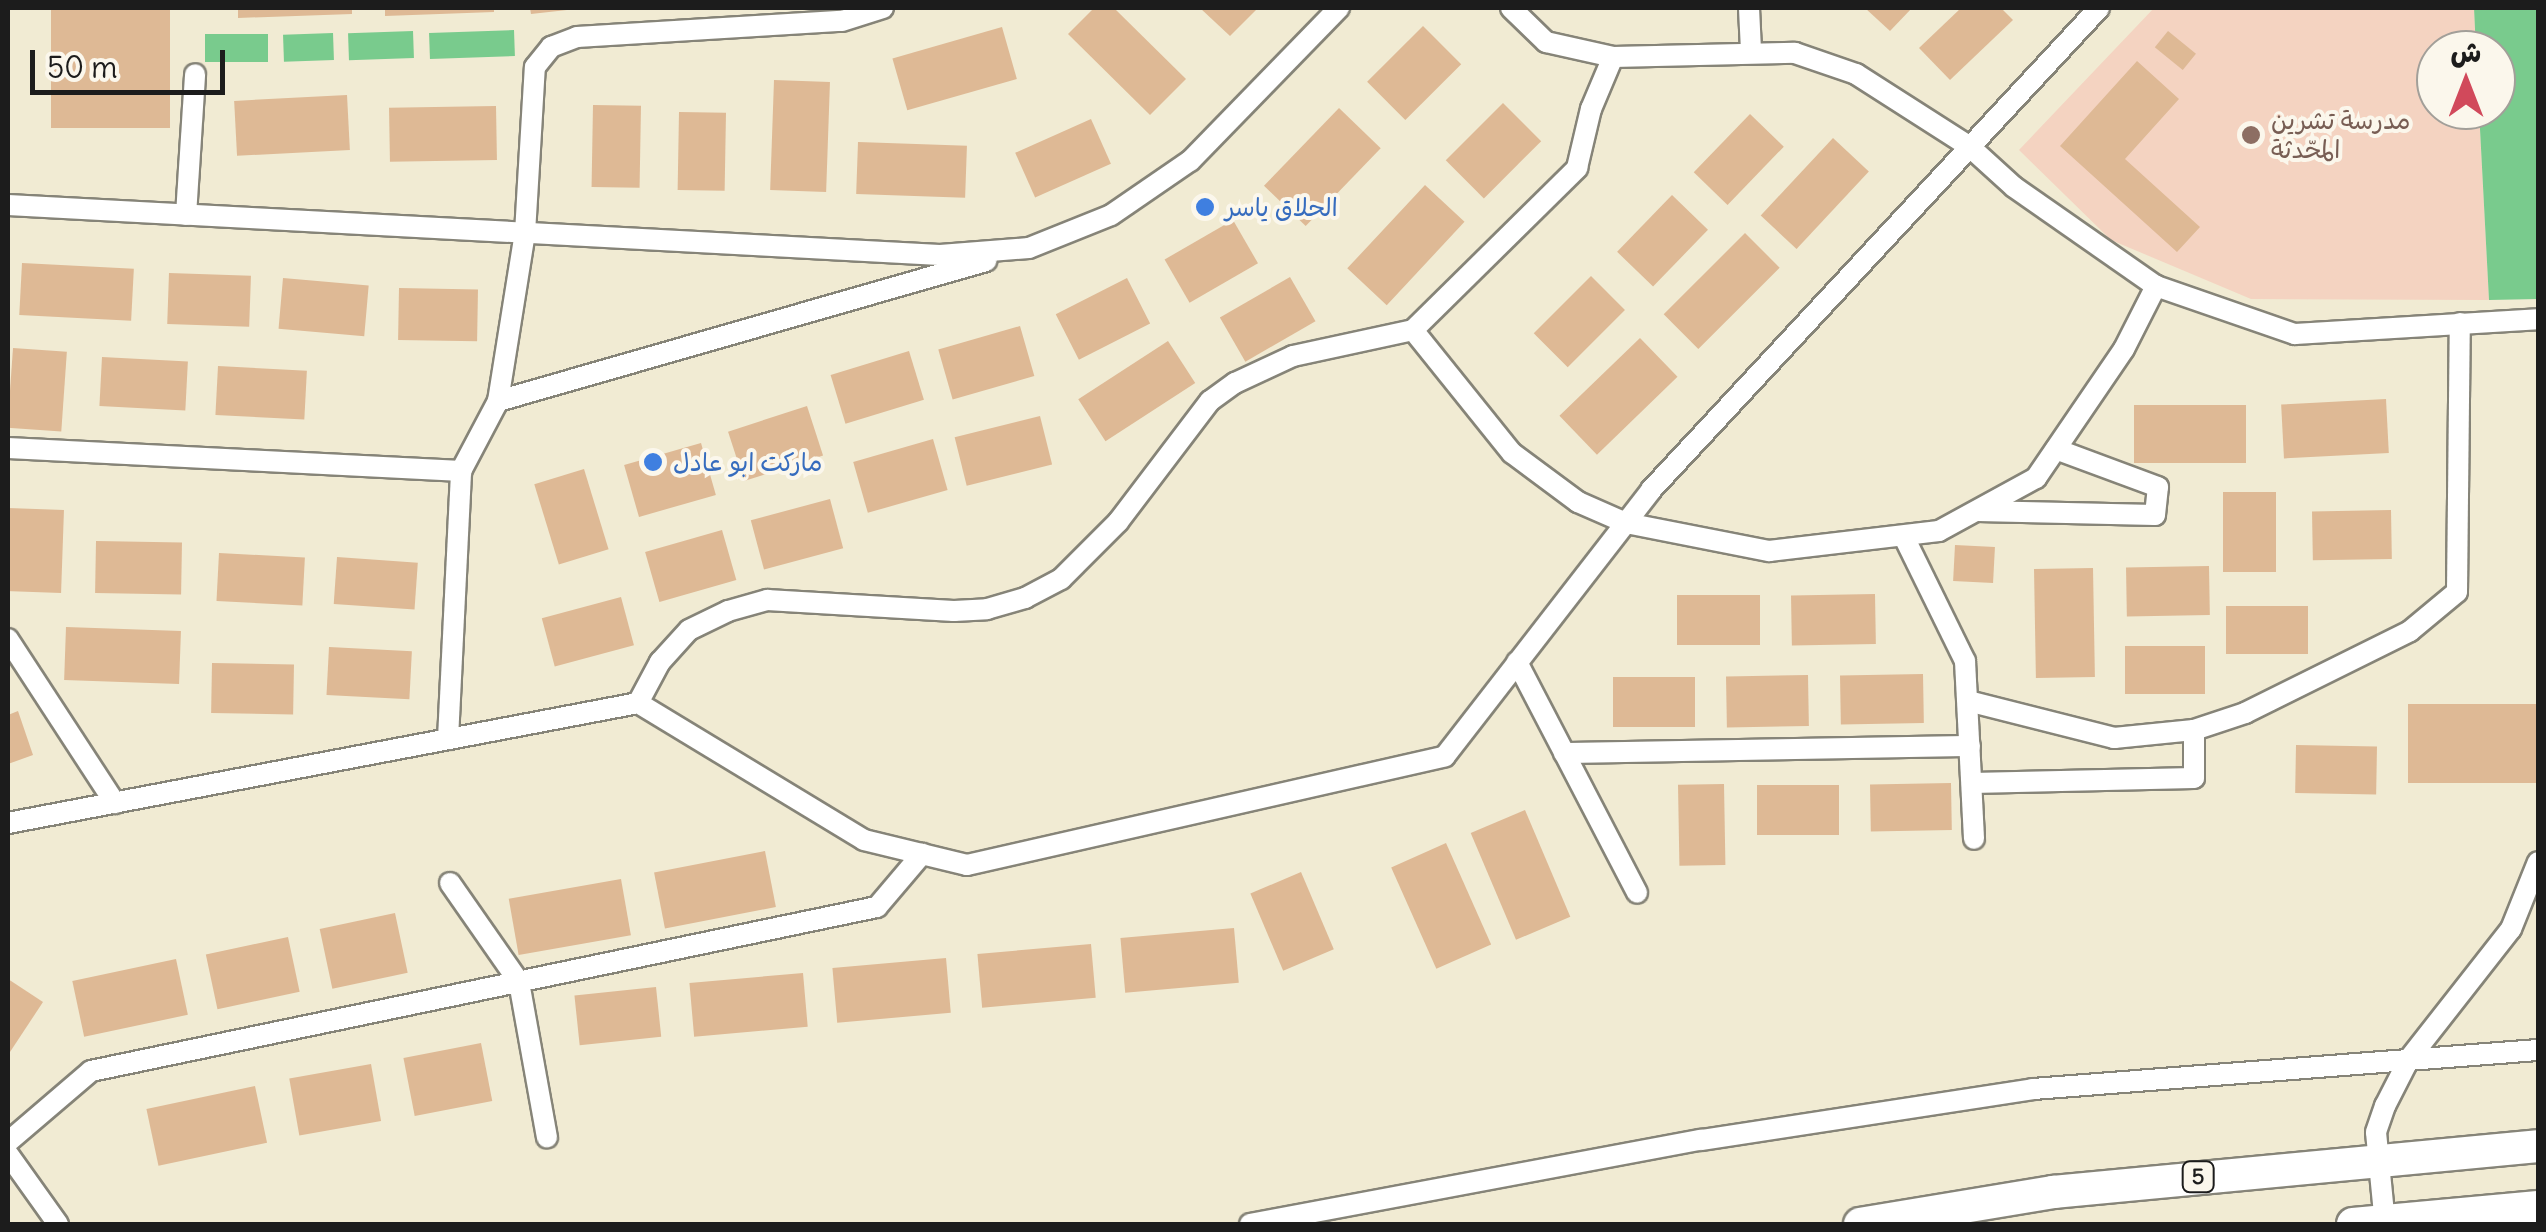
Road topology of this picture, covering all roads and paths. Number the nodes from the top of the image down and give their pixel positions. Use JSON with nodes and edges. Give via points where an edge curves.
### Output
{"nodes":[{"id":1,"x":883,"y":8,"type":"edge"},
{"id":2,"x":1339,"y":8,"type":"edge"},
{"id":3,"x":1510,"y":8,"type":"edge"},
{"id":4,"x":1749,"y":8,"type":"edge"},
{"id":5,"x":2100,"y":8,"type":"edge"},
{"id":6,"x":1751,"y":51,"type":"junction"},
{"id":7,"x":1613,"y":57,"type":"junction"},
{"id":8,"x":195,"y":74,"type":"dead end"},
{"id":9,"x":1970,"y":147,"type":"junction"},
{"id":10,"x":8,"y":205,"type":"edge"},
{"id":11,"x":186,"y":215,"type":"junction"},
{"id":12,"x":525,"y":233,"type":"junction"},
{"id":13,"x":1028,"y":248,"type":"junction"},
{"id":14,"x":2156,"y":286,"type":"junction"},
{"id":15,"x":2538,"y":320,"type":"edge"},
{"id":16,"x":2460,"y":323,"type":"junction"},
{"id":17,"x":1413,"y":330,"type":"junction"},
{"id":18,"x":498,"y":401,"type":"junction"},
{"id":19,"x":8,"y":448,"type":"edge"},
{"id":20,"x":2056,"y":449,"type":"junction"},
{"id":21,"x":461,"y":471,"type":"junction"},
{"id":22,"x":1976,"y":511,"type":"junction"},
{"id":23,"x":1626,"y":523,"type":"junction"},
{"id":24,"x":1904,"y":537,"type":"junction"},
{"id":25,"x":8,"y":639,"type":"edge"},
{"id":26,"x":1518,"y":662,"type":"junction"},
{"id":27,"x":1968,"y":701,"type":"junction"},
{"id":28,"x":638,"y":703,"type":"junction"},
{"id":29,"x":2194,"y":730,"type":"junction"},
{"id":30,"x":448,"y":739,"type":"junction"},
{"id":31,"x":1970,"y":746,"type":"junction"},
{"id":32,"x":1564,"y":753,"type":"junction"},
{"id":33,"x":1972,"y":783,"type":"junction"},
{"id":34,"x":114,"y":802,"type":"junction"},
{"id":35,"x":8,"y":823,"type":"edge"},
{"id":36,"x":1974,"y":839,"type":"dead end"},
{"id":37,"x":922,"y":854,"type":"junction"},
{"id":38,"x":2538,"y":862,"type":"edge"},
{"id":39,"x":450,"y":883,"type":"dead end"},
{"id":40,"x":1637,"y":893,"type":"dead end"},
{"id":41,"x":519,"y":982,"type":"junction"},
{"id":42,"x":2538,"y":1050,"type":"edge"},
{"id":43,"x":2409,"y":1059,"type":"junction"},
{"id":44,"x":548,"y":1137,"type":"dead end"},
{"id":45,"x":8,"y":1142,"type":"edge"},
{"id":46,"x":2538,"y":1146,"type":"edge"},
{"id":47,"x":8,"y":1154,"type":"edge"},
{"id":48,"x":2377,"y":1160,"type":"junction"},
{"id":49,"x":2538,"y":1207,"type":"edge"},
{"id":50,"x":2374,"y":1223,"type":"edge"},
{"id":51,"x":58,"y":1224,"type":"edge"},
{"id":52,"x":1250,"y":1224,"type":"edge"},
{"id":53,"x":1860,"y":1224,"type":"edge"}],
"edges":[{"from":1,"to":12,"type":"street","via":[[842,21],[578,36],[551,46],[535,68]]},
{"from":2,"to":13,"type":"street","via":[[1190,161],[1111,215]]},
{"from":3,"to":7,"type":"street","via":[[1546,42]]},
{"from":4,"to":6,"type":"street"},
{"from":5,"to":9,"type":"street"},
{"from":6,"to":7,"type":"street"},
{"from":6,"to":9,"type":"street","via":[[1795,53],[1856,74]]},
{"from":7,"to":17,"type":"street","via":[[1591,108],[1577,168]]},
{"from":8,"to":11,"type":"street"},
{"from":9,"to":14,"type":"street","via":[[2014,187]]},
{"from":9,"to":23,"type":"street"},
{"from":10,"to":11,"type":"street"},
{"from":11,"to":12,"type":"street"},
{"from":12,"to":13,"type":"street","via":[[940,255]]},
{"from":12,"to":18,"type":"street"},
{"from":13,"to":18,"type":"street"},
{"from":14,"to":16,"type":"street","via":[[2295,334]]},
{"from":14,"to":20,"type":"street","via":[[2124,349]]},
{"from":15,"to":16,"type":"street"},
{"from":16,"to":29,"type":"street","via":[[2457,592],[2410,631],[2245,713]]},
{"from":17,"to":23,"type":"street","via":[[1512,454],[1578,502]]},
{"from":17,"to":28,"type":"street","via":[[1294,356],[1235,383],[1210,401],[1118,522],[1061,579],[1026,598],[954,611],[767,600],[689,630],[660,662]]},
{"from":18,"to":21,"type":"street"},
{"from":19,"to":21,"type":"street"},
{"from":20,"to":22,"type":"street","via":[[2036,478]]},
{"from":20,"to":22,"type":"street","via":[[2158,487],[2155,514]]},
{"from":21,"to":30,"type":"street"},
{"from":22,"to":24,"type":"street","via":[[1939,532]]},
{"from":23,"to":24,"type":"street","via":[[1768,552]]},
{"from":23,"to":26,"type":"street"},
{"from":24,"to":27,"type":"street","via":[[1965,661]]},
{"from":25,"to":34,"type":"street"},
{"from":26,"to":32,"type":"street"},
{"from":26,"to":37,"type":"street","via":[[1445,756],[968,866]]},
{"from":27,"to":29,"type":"street","via":[[2114,738]]},
{"from":27,"to":31,"type":"street"},
{"from":28,"to":30,"type":"street"},
{"from":28,"to":37,"type":"street","via":[[864,840]]},
{"from":29,"to":33,"type":"street","via":[[2194,778]]},
{"from":30,"to":34,"type":"street"},
{"from":31,"to":32,"type":"street"},
{"from":31,"to":33,"type":"street"},
{"from":32,"to":40,"type":"street"},
{"from":33,"to":36,"type":"street"},
{"from":34,"to":35,"type":"street"},
{"from":37,"to":41,"type":"street","via":[[877,907]]},
{"from":38,"to":43,"type":"street","via":[[2511,929]]},
{"from":39,"to":41,"type":"street"},
{"from":41,"to":44,"type":"street"},
{"from":41,"to":45,"type":"street","via":[[91,1071]]},
{"from":42,"to":43,"type":"street"},
{"from":43,"to":48,"type":"street","via":[[2376,1132]]},
{"from":43,"to":52,"type":"street","via":[[2033,1089],[1701,1140]]},
{"from":46,"to":48,"type":"highway","number":"5"},
{"from":47,"to":51,"type":"street"},
{"from":48,"to":50,"type":"street"},
{"from":48,"to":53,"type":"highway","number":"5","via":[[2053,1192]]},
{"from":49,"to":50,"type":"highway"}]}
